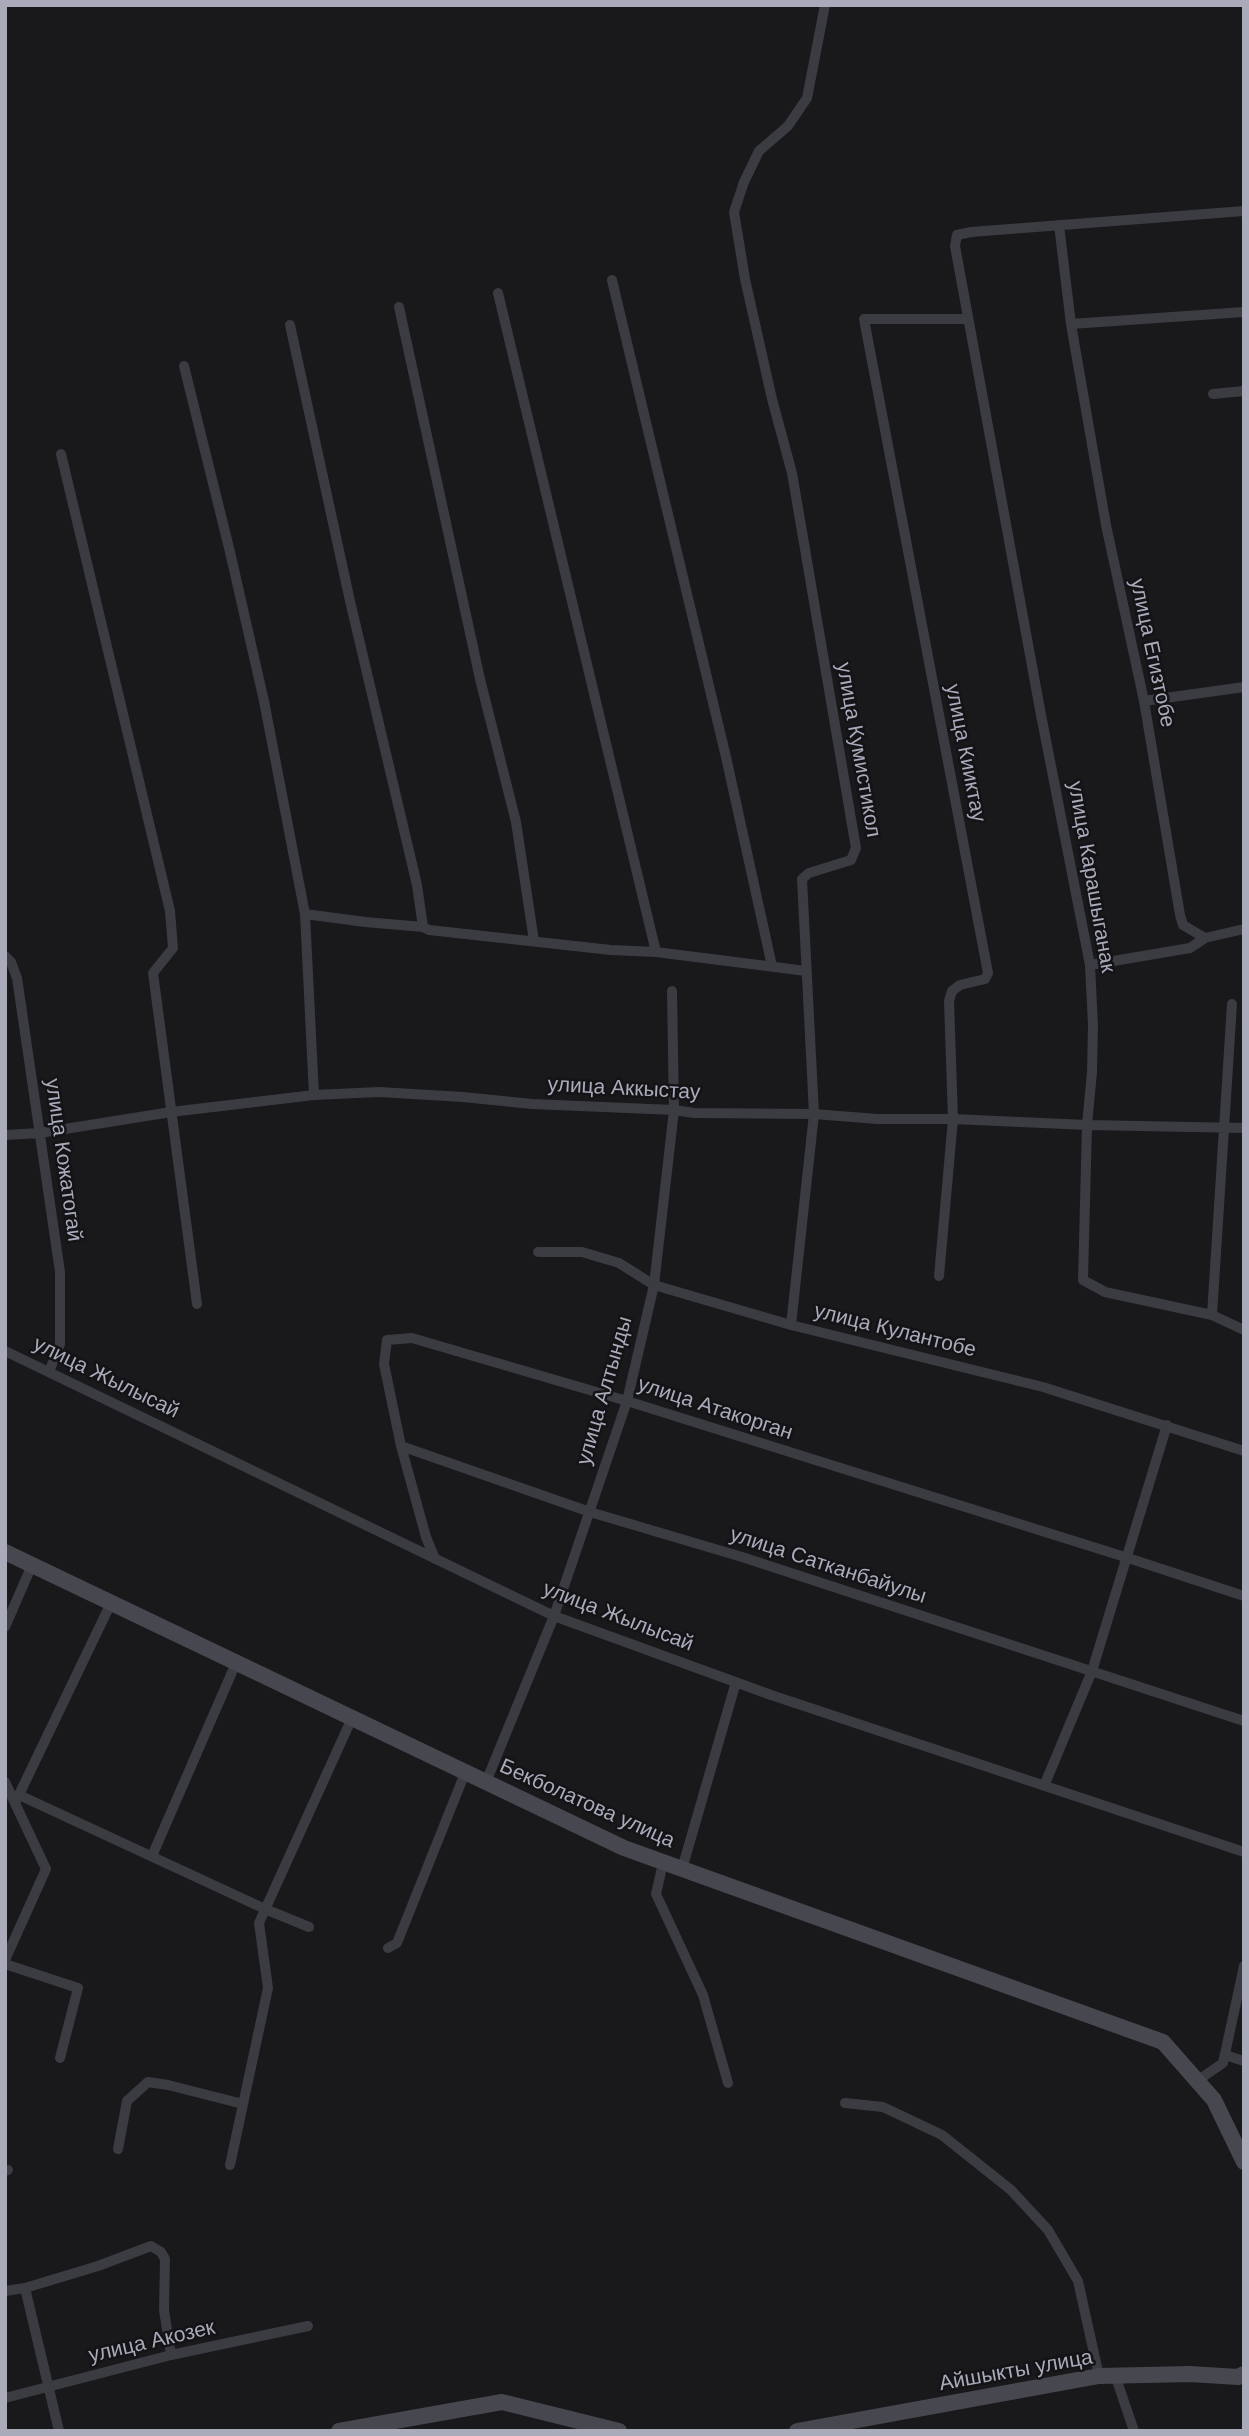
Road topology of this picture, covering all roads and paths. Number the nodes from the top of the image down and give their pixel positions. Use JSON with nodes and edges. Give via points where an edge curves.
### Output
{"nodes":[{"id":1,"x":825,"y":5,"type":"edge"},
{"id":2,"x":1244,"y":211,"type":"edge"},
{"id":3,"x":1059,"y":225,"type":"junction"},
{"id":4,"x":612,"y":280,"type":"dead end"},
{"id":5,"x":498,"y":293,"type":"dead end"},
{"id":6,"x":399,"y":307,"type":"dead end"},
{"id":7,"x":1244,"y":312,"type":"edge"},
{"id":8,"x":967,"y":319,"type":"junction"},
{"id":9,"x":1071,"y":324,"type":"junction"},
{"id":10,"x":290,"y":325,"type":"dead end"},
{"id":11,"x":184,"y":366,"type":"dead end"},
{"id":12,"x":1244,"y":391,"type":"edge"},
{"id":13,"x":1213,"y":394,"type":"dead end"},
{"id":14,"x":61,"y":454,"type":"dead end"},
{"id":15,"x":1244,"y":687,"type":"edge"},
{"id":16,"x":1144,"y":701,"type":"junction"},
{"id":17,"x":305,"y":914,"type":"junction"},
{"id":18,"x":423,"y":927,"type":"junction"},
{"id":19,"x":1244,"y":929,"type":"edge"},
{"id":20,"x":1205,"y":938,"type":"junction"},
{"id":21,"x":534,"y":941,"type":"junction"},
{"id":22,"x":656,"y":952,"type":"junction"},
{"id":23,"x":5,"y":956,"type":"edge"},
{"id":24,"x":1090,"y":965,"type":"junction"},
{"id":25,"x":772,"y":966,"type":"junction"},
{"id":26,"x":806,"y":971,"type":"junction"},
{"id":27,"x":672,"y":991,"type":"dead end"},
{"id":28,"x":1232,"y":1004,"type":"dead end"},
{"id":29,"x":314,"y":1094,"type":"junction"},
{"id":30,"x":674,"y":1110,"type":"junction"},
{"id":31,"x":171,"y":1112,"type":"junction"},
{"id":32,"x":814,"y":1114,"type":"junction"},
{"id":33,"x":953,"y":1119,"type":"junction"},
{"id":34,"x":1087,"y":1125,"type":"junction"},
{"id":35,"x":1224,"y":1127,"type":"junction"},
{"id":36,"x":1244,"y":1128,"type":"edge"},
{"id":37,"x":40,"y":1133,"type":"junction"},
{"id":38,"x":5,"y":1135,"type":"edge"},
{"id":39,"x":538,"y":1252,"type":"dead end"},
{"id":40,"x":939,"y":1276,"type":"dead end"},
{"id":41,"x":654,"y":1285,"type":"junction"},
{"id":42,"x":197,"y":1304,"type":"dead end"},
{"id":43,"x":1212,"y":1315,"type":"junction"},
{"id":44,"x":791,"y":1325,"type":"junction"},
{"id":45,"x":1244,"y":1329,"type":"edge"},
{"id":46,"x":5,"y":1351,"type":"edge"},
{"id":47,"x":49,"y":1372,"type":"junction"},
{"id":48,"x":627,"y":1401,"type":"junction"},
{"id":49,"x":1167,"y":1425,"type":"junction"},
{"id":50,"x":401,"y":1446,"type":"junction"},
{"id":51,"x":1244,"y":1451,"type":"edge"},
{"id":52,"x":590,"y":1512,"type":"junction"},
{"id":53,"x":5,"y":1552,"type":"edge"},
{"id":54,"x":1125,"y":1557,"type":"junction"},
{"id":55,"x":435,"y":1559,"type":"junction"},
{"id":56,"x":32,"y":1565,"type":"junction"},
{"id":57,"x":1244,"y":1597,"type":"edge"},
{"id":58,"x":111,"y":1603,"type":"junction"},
{"id":59,"x":554,"y":1616,"type":"junction"},
{"id":60,"x":5,"y":1627,"type":"edge"},
{"id":61,"x":236,"y":1663,"type":"junction"},
{"id":62,"x":1092,"y":1671,"type":"junction"},
{"id":63,"x":736,"y":1682,"type":"junction"},
{"id":64,"x":352,"y":1718,"type":"junction"},
{"id":65,"x":1244,"y":1721,"type":"edge"},
{"id":66,"x":465,"y":1773,"type":"junction"},
{"id":67,"x":5,"y":1782,"type":"edge"},
{"id":68,"x":486,"y":1782,"type":"junction"},
{"id":69,"x":1044,"y":1786,"type":"junction"},
{"id":70,"x":17,"y":1799,"type":"junction"},
{"id":71,"x":1244,"y":1852,"type":"edge"},
{"id":72,"x":152,"y":1856,"type":"junction"},
{"id":73,"x":663,"y":1863,"type":"junction"},
{"id":74,"x":682,"y":1869,"type":"junction"},
{"id":75,"x":265,"y":1909,"type":"junction"},
{"id":76,"x":309,"y":1927,"type":"dead end"},
{"id":77,"x":388,"y":1948,"type":"dead end"},
{"id":78,"x":5,"y":1962,"type":"edge"},
{"id":79,"x":1244,"y":1966,"type":"edge"},
{"id":80,"x":1225,"y":2055,"type":"junction"},
{"id":81,"x":60,"y":2058,"type":"dead end"},
{"id":82,"x":1244,"y":2061,"type":"edge"},
{"id":83,"x":1197,"y":2081,"type":"junction"},
{"id":84,"x":728,"y":2083,"type":"dead end"},
{"id":85,"x":845,"y":2103,"type":"dead end"},
{"id":86,"x":243,"y":2104,"type":"junction"},
{"id":87,"x":118,"y":2149,"type":"dead end"},
{"id":88,"x":1244,"y":2162,"type":"edge"},
{"id":89,"x":230,"y":2165,"type":"dead end"},
{"id":90,"x":25,"y":2288,"type":"junction"},
{"id":91,"x":5,"y":2291,"type":"edge"},
{"id":92,"x":308,"y":2326,"type":"dead end"},
{"id":93,"x":171,"y":2356,"type":"junction"},
{"id":94,"x":1244,"y":2374,"type":"edge"},
{"id":95,"x":1107,"y":2375,"type":"junction"},
{"id":96,"x":48,"y":2387,"type":"junction"},
{"id":97,"x":5,"y":2398,"type":"edge"},
{"id":98,"x":59,"y":2431,"type":"edge"},
{"id":99,"x":339,"y":2431,"type":"edge"},
{"id":100,"x":619,"y":2431,"type":"edge"},
{"id":101,"x":797,"y":2431,"type":"edge"},
{"id":102,"x":1134,"y":2431,"type":"edge"}],
"edges":[{"from":1,"to":26,"type":"street","name":"улица Кумистикол","via":[[807,98],[788,126],[759,151],[734,212],[745,279],[792,473],[856,848],[851,860],[802,879]]},
{"from":2,"to":3,"type":"street"},
{"from":3,"to":8,"type":"street","name":"улица Карашыганак","via":[[957,235]]},
{"from":3,"to":9,"type":"street","name":"улица Егизтобе"},
{"from":4,"to":25,"type":"street"},
{"from":5,"to":22,"type":"street"},
{"from":6,"to":21,"type":"street","via":[[516,822]]},
{"from":7,"to":9,"type":"street"},
{"from":8,"to":24,"type":"street","name":"улица Карашыганак"},
{"from":8,"to":33,"type":"street","name":"улица Кииктау","via":[[864,319],[988,973],[985,979],[960,985],[949,1001]]},
{"from":9,"to":16,"type":"street","name":"улица Егизтобе","via":[[1106,525]]},
{"from":10,"to":18,"type":"street"},
{"from":11,"to":17,"type":"street","via":[[264,701]]},
{"from":12,"to":13,"type":"street"},
{"from":14,"to":31,"type":"street","via":[[170,911],[173,948],[153,973]]},
{"from":15,"to":16,"type":"street"},
{"from":16,"to":20,"type":"street","name":"улица Егизтобе","via":[[1180,915],[1184,925]]},
{"from":17,"to":18,"type":"street"},
{"from":17,"to":29,"type":"street"},
{"from":18,"to":21,"type":"street"},
{"from":19,"to":20,"type":"street"},
{"from":20,"to":24,"type":"street","via":[[1190,948]]},
{"from":21,"to":22,"type":"street"},
{"from":22,"to":25,"type":"street"},
{"from":23,"to":37,"type":"street","name":"улица Кожатогай","via":[[17,978]]},
{"from":24,"to":34,"type":"street","name":"улица Карашыганак","via":[[1093,1060]]},
{"from":25,"to":26,"type":"street"},
{"from":26,"to":32,"type":"street","name":"улица Кумистикол"},
{"from":27,"to":30,"type":"street","name":"улица Алтынды"},
{"from":28,"to":35,"type":"street"},
{"from":29,"to":30,"type":"street","name":"улица Аккыстау","via":[[379,1093]]},
{"from":29,"to":31,"type":"street","name":"улица Аккыстау"},
{"from":30,"to":32,"type":"street","name":"улица Аккыстау"},
{"from":30,"to":41,"type":"street","name":"улица Алтынды"},
{"from":31,"to":37,"type":"street","name":"улица Аккыстау"},
{"from":31,"to":42,"type":"street"},
{"from":32,"to":33,"type":"street","name":"улица Аккыстау"},
{"from":32,"to":44,"type":"street","name":"улица Кумистикол"},
{"from":33,"to":34,"type":"street","name":"улица Аккыстау"},
{"from":33,"to":40,"type":"street","name":"улица Кииктау"},
{"from":34,"to":35,"type":"street","name":"улица Аккыстау"},
{"from":34,"to":43,"type":"street","name":"улица Карашыганак","via":[[1083,1280],[1105,1292]]},
{"from":35,"to":36,"type":"street","name":"улица Аккыстау"},
{"from":35,"to":43,"type":"street"},
{"from":37,"to":38,"type":"street","name":"улица Аккыстау"},
{"from":37,"to":47,"type":"street","name":"улица Кожатогай","via":[[60,1272],[60,1344]]},
{"from":39,"to":41,"type":"street","name":"улица Кулантобе","via":[[583,1252],[619,1263]]},
{"from":41,"to":44,"type":"street","name":"улица Кулантобе"},
{"from":41,"to":48,"type":"street","name":"улица Алтынды"},
{"from":43,"to":45,"type":"street","name":"улица Карашыганак"},
{"from":44,"to":49,"type":"street","name":"улица Кулантобе","via":[[1043,1387]]},
{"from":46,"to":47,"type":"street","name":"улица Жылысай"},
{"from":47,"to":55,"type":"street","name":"улица Жылысай"},
{"from":48,"to":50,"type":"street","name":"улица Атакорган","via":[[412,1338],[387,1340],[384,1364]]},
{"from":48,"to":52,"type":"street","name":"улица Алтынды"},
{"from":48,"to":54,"type":"street","name":"улица Атакорган"},
{"from":49,"to":51,"type":"street","name":"улица Кулантобе"},
{"from":49,"to":54,"type":"street"},
{"from":50,"to":52,"type":"street","name":"улица Сатканбайулы"},
{"from":50,"to":55,"type":"street","name":"улица Атакорган"},
{"from":52,"to":59,"type":"street","name":"улица Алтынды"},
{"from":52,"to":62,"type":"street","name":"улица Сатканбайулы"},
{"from":53,"to":56,"type":"street","name":"Бекболатова улица"},
{"from":54,"to":57,"type":"street","name":"улица Атакорган"},
{"from":54,"to":62,"type":"street"},
{"from":55,"to":59,"type":"street","name":"улица Жылысай"},
{"from":56,"to":58,"type":"street","name":"Бекболатова улица"},
{"from":56,"to":60,"type":"street"},
{"from":58,"to":61,"type":"street","name":"Бекболатова улица"},
{"from":58,"to":70,"type":"street"},
{"from":59,"to":63,"type":"street","name":"улица Жылысай"},
{"from":59,"to":68,"type":"street","name":"улица Алтынды"},
{"from":61,"to":64,"type":"street","name":"Бекболатова улица"},
{"from":61,"to":72,"type":"street"},
{"from":62,"to":65,"type":"street","name":"улица Сатканбайулы"},
{"from":62,"to":69,"type":"street"},
{"from":63,"to":69,"type":"street","name":"улица Жылысай"},
{"from":63,"to":74,"type":"street"},
{"from":64,"to":66,"type":"street","name":"Бекболатова улица"},
{"from":64,"to":75,"type":"street"},
{"from":66,"to":68,"type":"street","name":"Бекболатова улица"},
{"from":66,"to":77,"type":"street","via":[[397,1943]]},
{"from":67,"to":70,"type":"street"},
{"from":68,"to":73,"type":"street","name":"Бекболатова улица"},
{"from":69,"to":71,"type":"street","name":"улица Жылысай"},
{"from":70,"to":72,"type":"street"},
{"from":70,"to":78,"type":"street","via":[[46,1869]]},
{"from":72,"to":75,"type":"street"},
{"from":73,"to":74,"type":"street","name":"Бекболатова улица"},
{"from":73,"to":84,"type":"street","via":[[656,1894],[703,1995]]},
{"from":74,"to":83,"type":"street","name":"Бекболатова улица","via":[[1163,2042]]},
{"from":75,"to":76,"type":"street"},
{"from":75,"to":86,"type":"street","via":[[259,1923],[268,1988]]},
{"from":78,"to":81,"type":"street","via":[[78,1988]]},
{"from":79,"to":80,"type":"street"},
{"from":80,"to":82,"type":"street"},
{"from":80,"to":83,"type":"street","via":[[1223,2063]]},
{"from":83,"to":88,"type":"street","via":[[1214,2100]]},
{"from":85,"to":95,"type":"street","via":[[883,2107],[942,2135],[1011,2190],[1048,2230],[1078,2281]]},
{"from":86,"to":87,"type":"street","via":[[148,2082],[127,2101]]},
{"from":86,"to":89,"type":"street"},
{"from":90,"to":91,"type":"street"},
{"from":90,"to":93,"type":"street","via":[[151,2246],[165,2259],[164,2311]]},
{"from":90,"to":96,"type":"street"},
{"from":92,"to":93,"type":"street","name":"улица Акозек"},
{"from":93,"to":96,"type":"street","name":"улица Акозек"},
{"from":94,"to":95,"type":"street","name":"Айшыкты улица"},
{"from":95,"to":101,"type":"street","name":"Айшыкты улица"},
{"from":95,"to":102,"type":"street"},
{"from":96,"to":97,"type":"street","name":"улица Акозек"},
{"from":96,"to":98,"type":"street"},
{"from":99,"to":100,"type":"street","via":[[502,2402]]}]}
